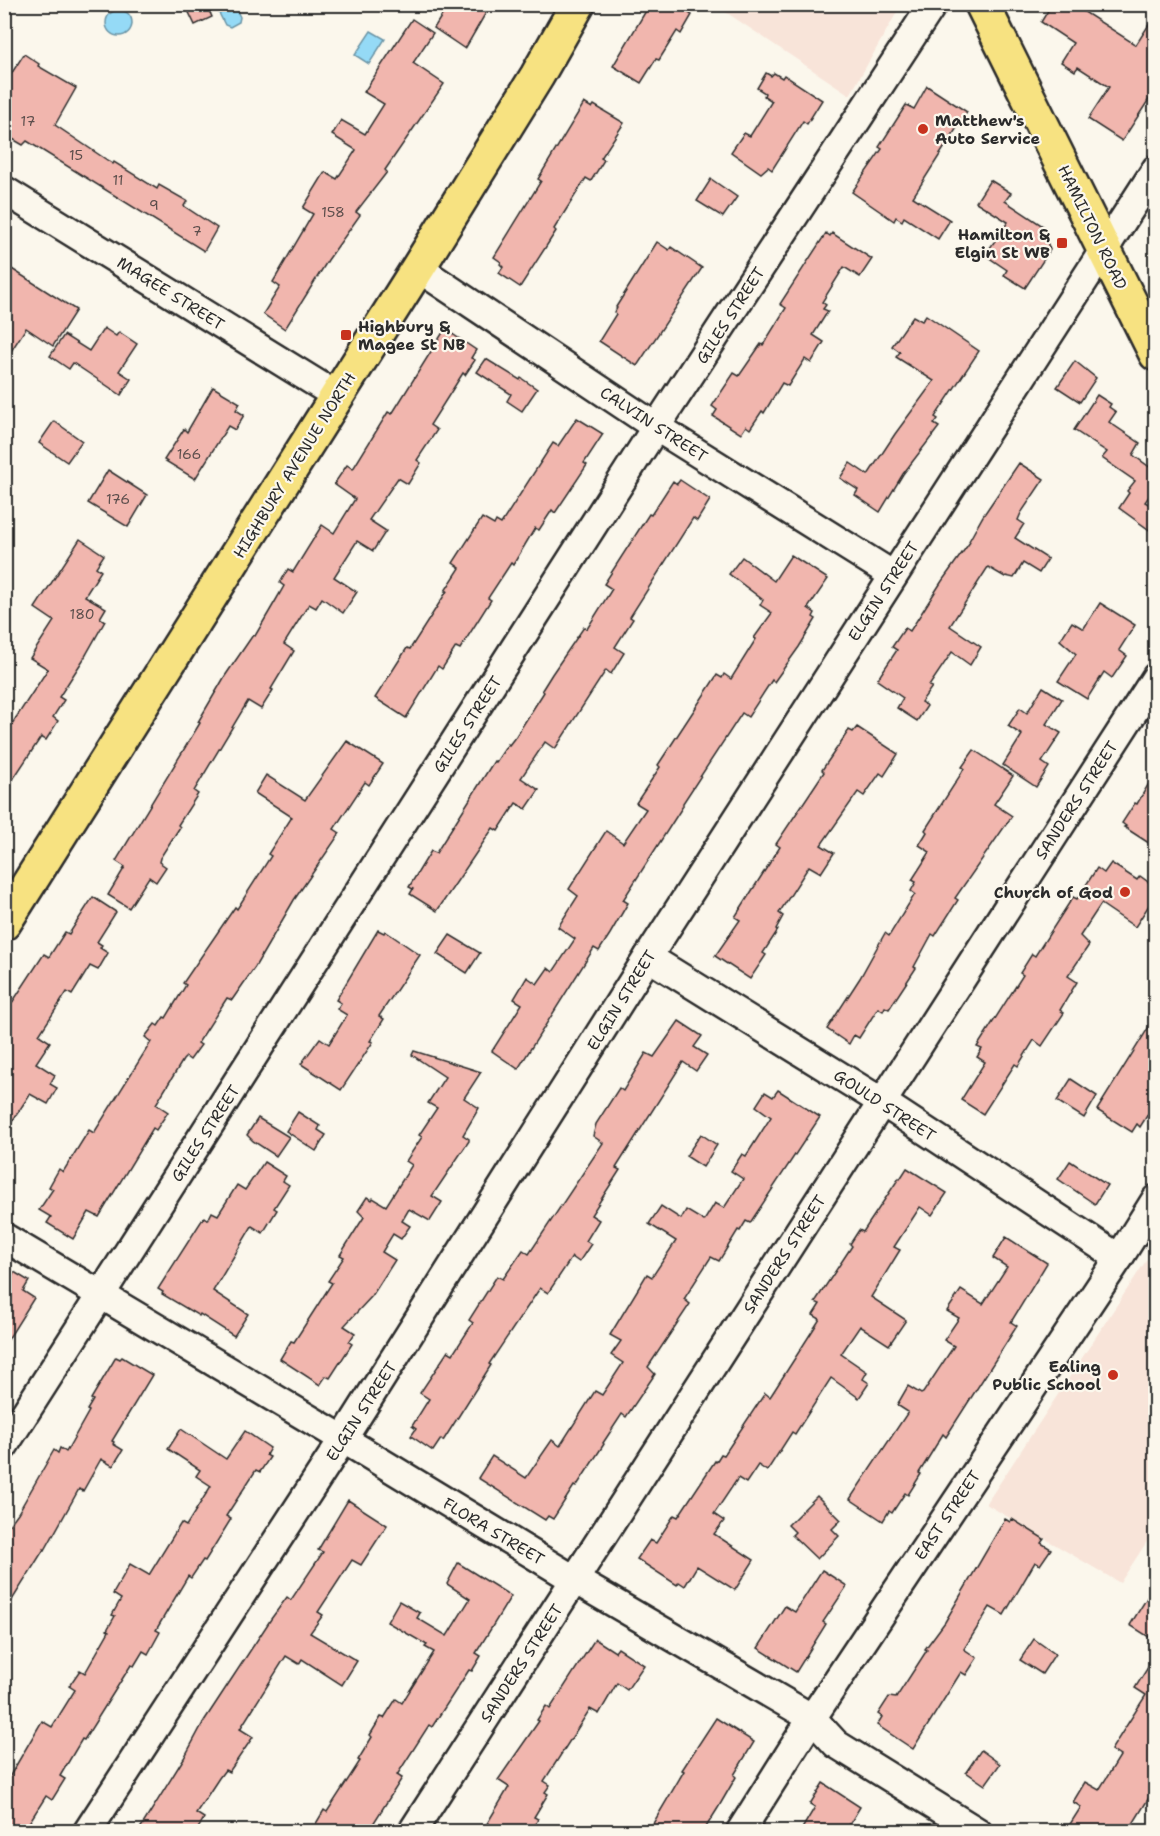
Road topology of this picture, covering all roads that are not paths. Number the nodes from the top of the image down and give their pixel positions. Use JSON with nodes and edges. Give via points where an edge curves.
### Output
{"nodes":[{"id":1,"x":578,"y":4,"type":"edge"},
{"id":2,"x":933,"y":4,"type":"edge"},
{"id":3,"x":982,"y":4,"type":"edge"},
{"id":4,"x":1155,"y":169,"type":"edge"},
{"id":5,"x":4,"y":190,"type":"edge"},
{"id":6,"x":1104,"y":250,"type":"junction"},
{"id":7,"x":418,"y":268,"type":"junction"},
{"id":8,"x":1155,"y":354,"type":"edge"},
{"id":9,"x":337,"y":396,"type":"junction"},
{"id":10,"x":656,"y":427,"type":"junction"},
{"id":11,"x":893,"y":575,"type":"junction"},
{"id":12,"x":1155,"y":676,"type":"edge"},
{"id":13,"x":4,"y":923,"type":"edge"},
{"id":14,"x":648,"y":957,"type":"junction"},
{"id":15,"x":882,"y":1102,"type":"junction"},
{"id":16,"x":1155,"y":1199,"type":"edge"},
{"id":17,"x":4,"y":1237,"type":"edge"},
{"id":18,"x":1119,"y":1257,"type":"junction"},
{"id":19,"x":100,"y":1296,"type":"junction"},
{"id":20,"x":343,"y":1439,"type":"junction"},
{"id":21,"x":4,"y":1446,"type":"edge"},
{"id":22,"x":575,"y":1580,"type":"junction"},
{"id":23,"x":812,"y":1718,"type":"junction"},
{"id":24,"x":87,"y":1832,"type":"edge"},
{"id":25,"x":412,"y":1832,"type":"edge"},
{"id":26,"x":740,"y":1832,"type":"edge"},
{"id":27,"x":978,"y":1832,"type":"edge"}],
"edges":[{"from":1,"to":7,"type":"main road","name":"HIGHBURY AVENUE NORTH"},
{"from":2,"to":10,"type":"street","name":"GILES STREET"},
{"from":3,"to":6,"type":"main road","name":"HAMILTON ROAD"},
{"from":4,"to":6,"type":"street","name":"ELGIN STREET"},
{"from":5,"to":9,"type":"street","name":"MAGEE STREET"},
{"from":6,"to":8,"type":"main road","name":"HAMILTON ROAD"},
{"from":6,"to":11,"type":"street","name":"ELGIN STREET"},
{"from":7,"to":9,"type":"main road","name":"HIGHBURY AVENUE NORTH"},
{"from":7,"to":10,"type":"street","name":"CALVIN STREET"},
{"from":9,"to":13,"type":"main road","name":"HIGHBURY AVENUE NORTH"},
{"from":10,"to":11,"type":"street","name":"CALVIN STREET"},
{"from":10,"to":19,"type":"street","name":"GILES STREET"},
{"from":11,"to":14,"type":"street","name":"ELGIN STREET"},
{"from":12,"to":15,"type":"street","name":"SANDERS STREET"},
{"from":14,"to":15,"type":"street","name":"GOULD STREET"},
{"from":14,"to":20,"type":"street","name":"ELGIN STREET"},
{"from":15,"to":18,"type":"street","name":"GOULD STREET"},
{"from":15,"to":22,"type":"street","name":"SANDERS STREET"},
{"from":16,"to":18,"type":"street","name":"EAST STREET"},
{"from":17,"to":19,"type":"street","name":"FLORA STREET"},
{"from":18,"to":23,"type":"street","name":"EAST STREET"},
{"from":19,"to":20,"type":"street","name":"FLORA STREET"},
{"from":19,"to":21,"type":"street","name":"GILES STREET"},
{"from":20,"to":22,"type":"street","name":"FLORA STREET"},
{"from":20,"to":24,"type":"street","name":"ELGIN STREET"},
{"from":22,"to":23,"type":"street","name":"FLORA STREET"},
{"from":22,"to":25,"type":"street","name":"SANDERS STREET"},
{"from":23,"to":26,"type":"street","name":"EAST STREET"},
{"from":23,"to":27,"type":"street","name":"FLORA STREET","via":[[836,1744]]}]}
